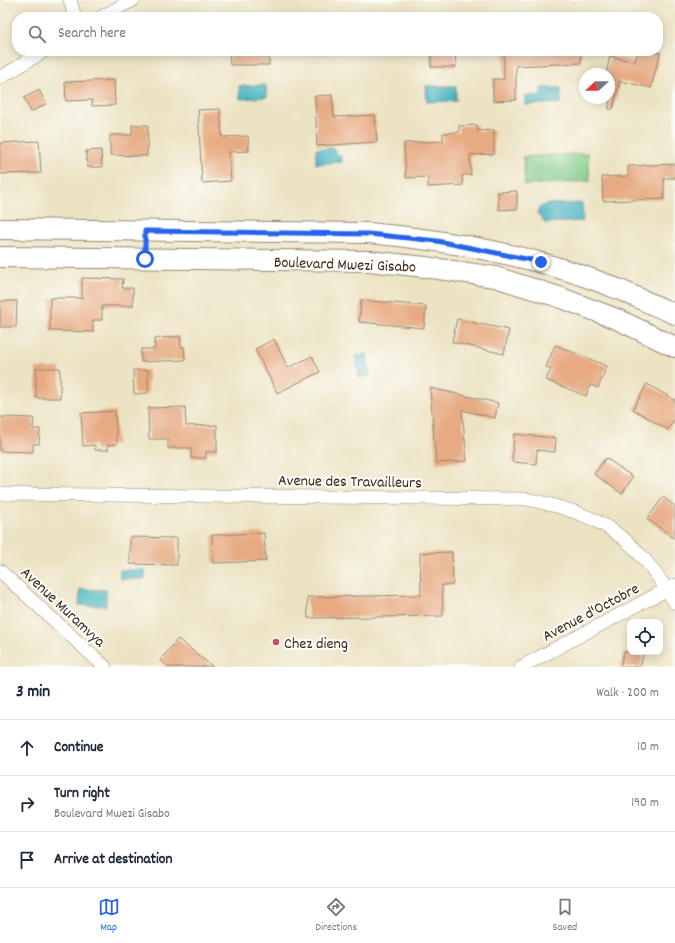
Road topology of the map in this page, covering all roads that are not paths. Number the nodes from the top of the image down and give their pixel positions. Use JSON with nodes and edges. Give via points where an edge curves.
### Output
{"nodes":[{"id":1,"x":70,"y":0,"type":"edge"},
{"id":2,"x":133,"y":0,"type":"edge"},
{"id":3,"x":74,"y":12,"type":"edge"},
{"id":4,"x":110,"y":12,"type":"edge"},
{"id":5,"x":36,"y":56,"type":"edge"},
{"id":6,"x":0,"y":78,"type":"edge"},
{"id":7,"x":0,"y":229,"type":"edge"},
{"id":8,"x":145,"y":231,"type":"junction"},
{"id":9,"x":0,"y":257,"type":"edge"},
{"id":10,"x":145,"y":259,"type":"junction"},
{"id":11,"x":675,"y":314,"type":"edge"},
{"id":12,"x":673,"y":341,"type":"edge"},
{"id":13,"x":0,"y":494,"type":"edge"},
{"id":14,"x":0,"y":570,"type":"edge"},
{"id":15,"x":671,"y":587,"type":"edge"},
{"id":16,"x":675,"y":603,"type":"edge"},
{"id":17,"x":105,"y":667,"type":"edge"},
{"id":18,"x":521,"y":667,"type":"edge"}],
"edges":[{"from":1,"to":3,"type":"street"},
{"from":2,"to":4,"type":"street"},
{"from":5,"to":6,"type":"street"},
{"from":7,"to":8,"type":"main road","name":"Boulevard Mwezi Gisabo"},
{"from":8,"to":10,"type":"main road"},
{"from":8,"to":11,"type":"main road","name":"Boulevard Mwezi Gisabo","via":[[369,234],[437,241],[541,262],[600,282]]},
{"from":9,"to":10,"type":"main road","name":"Boulevard Mwezi Gisabo"},
{"from":10,"to":12,"type":"main road","name":"Boulevard Mwezi Gisabo","via":[[369,261],[494,277],[559,297]]},
{"from":13,"to":15,"type":"street","name":"Avenue des Travailleurs","via":[[526,499],[560,506],[590,517],[622,536]]},
{"from":14,"to":17,"type":"street","name":"Avenue Muramvya"},
{"from":15,"to":16,"type":"street","name":"Avenue des Travailleurs"},
{"from":15,"to":18,"type":"street","name":"Avenue d'Octobre"}]}
